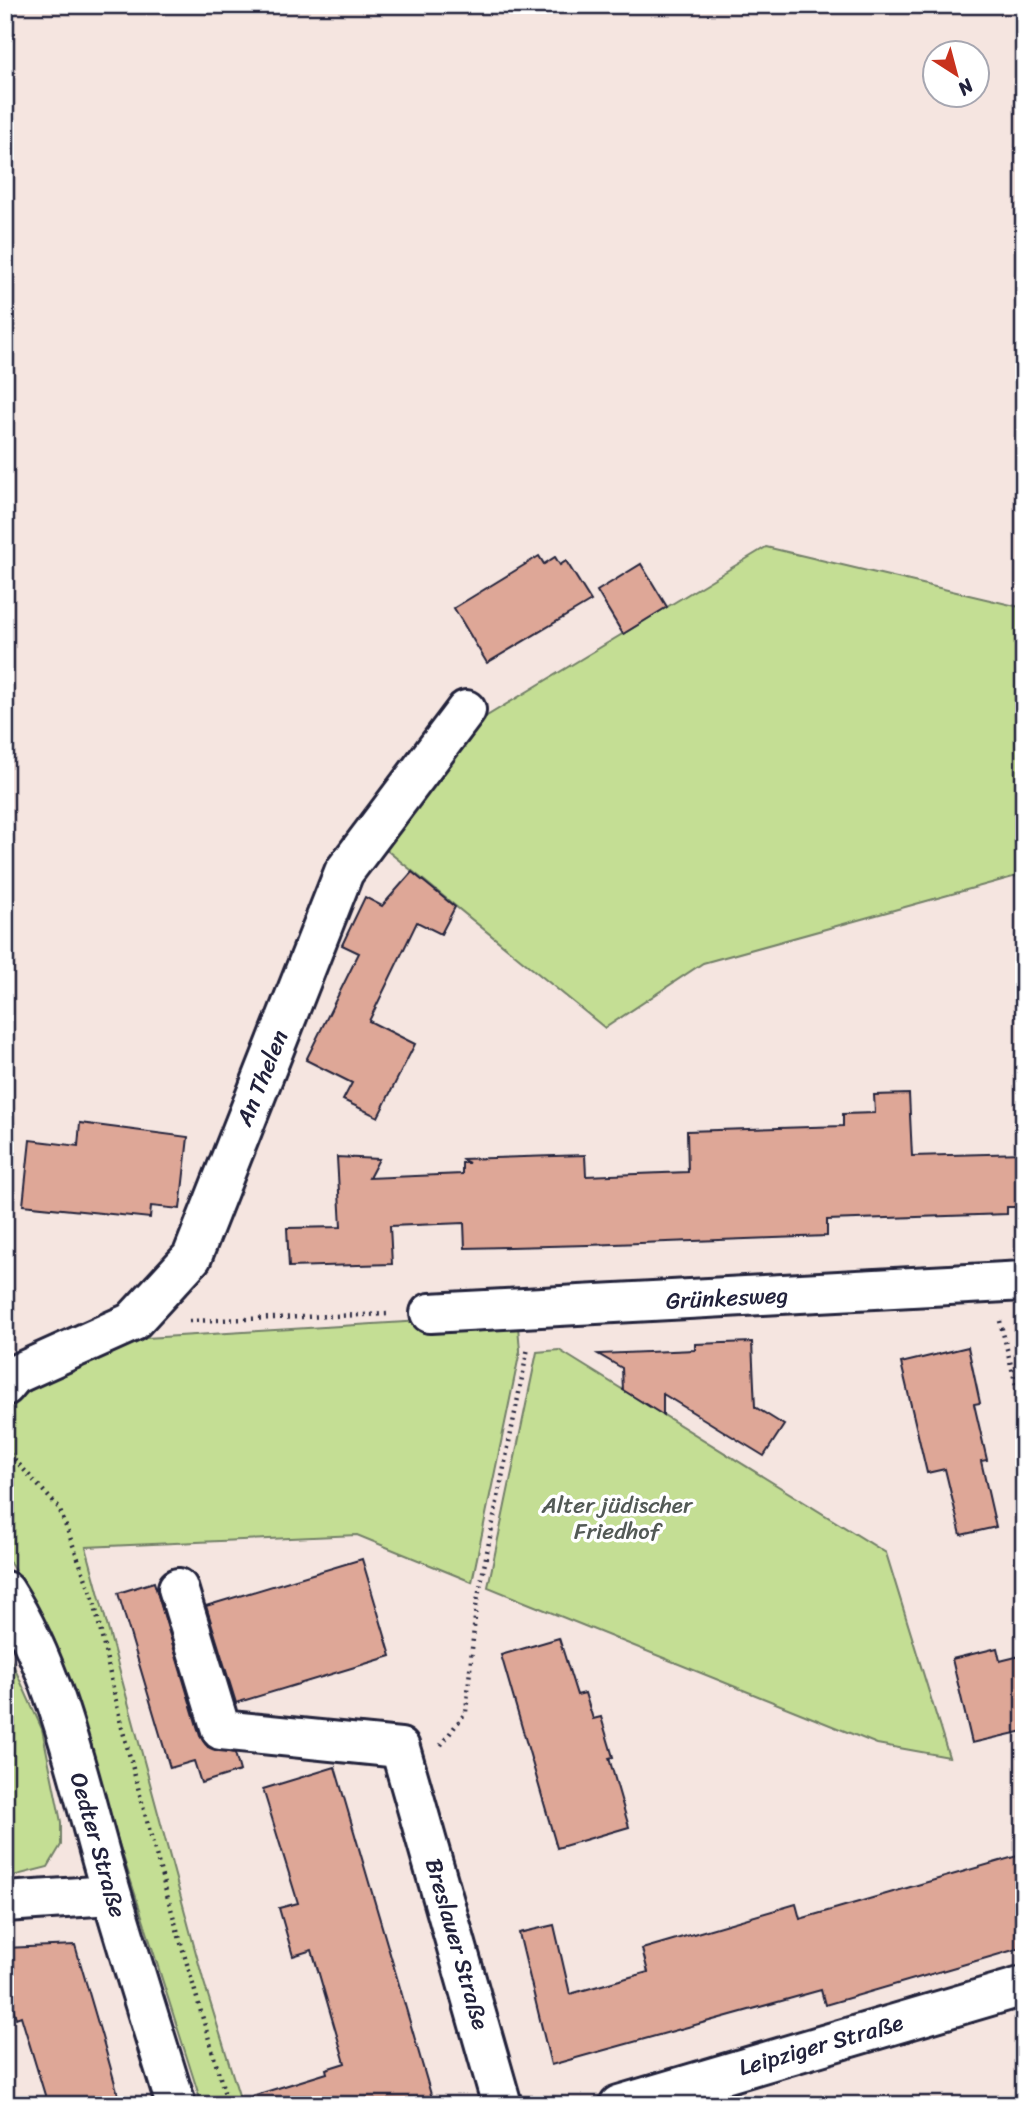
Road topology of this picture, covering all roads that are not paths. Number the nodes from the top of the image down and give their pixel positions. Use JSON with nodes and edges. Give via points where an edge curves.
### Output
{"nodes":[{"id":1,"x":466,"y":710,"type":"dead end"},
{"id":2,"x":1024,"y":1281,"type":"edge"},
{"id":3,"x":430,"y":1313,"type":"road end"},
{"id":4,"x":5,"y":1386,"type":"edge"},
{"id":5,"x":178,"y":1588,"type":"dead end"},
{"id":6,"x":5,"y":1591,"type":"edge"},
{"id":7,"x":111,"y":1895,"type":"junction"},
{"id":8,"x":5,"y":1902,"type":"edge"},
{"id":9,"x":1024,"y":1986,"type":"edge"},
{"id":10,"x":176,"y":2105,"type":"edge"},
{"id":11,"x":502,"y":2105,"type":"edge"},
{"id":12,"x":618,"y":2105,"type":"edge"}],
"edges":[{"from":1,"to":4,"type":"street","name":"An Thelen","via":[[344,872],[192,1257],[132,1322],[15,1375]]},
{"from":2,"to":3,"type":"street","name":"Grünkesweg"},
{"from":5,"to":11,"type":"street","name":"Breslauer Straße","via":[[221,1730],[400,1748]]},
{"from":6,"to":7,"type":"street","name":"Oedter Straße","via":[[62,1720]]},
{"from":7,"to":8,"type":"street"},
{"from":7,"to":10,"type":"street","name":"Oedter Straße"},
{"from":9,"to":12,"type":"street","name":"Leipziger Straße"}]}
